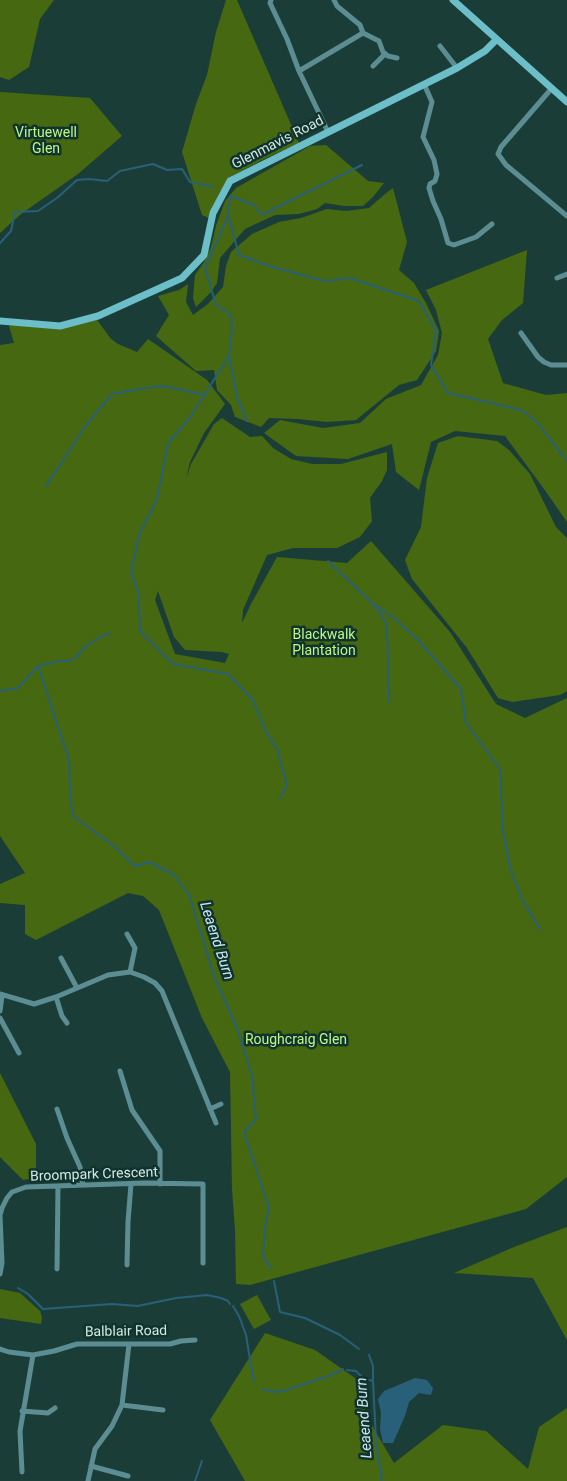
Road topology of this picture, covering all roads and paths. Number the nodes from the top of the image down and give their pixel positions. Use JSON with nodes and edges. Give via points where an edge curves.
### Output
{"nodes":[{"id":1,"x":271,"y":0,"type":"edge"},
{"id":2,"x":334,"y":0,"type":"edge"},
{"id":3,"x":453,"y":0,"type":"edge"},
{"id":4,"x":363,"y":33,"type":"junction"},
{"id":5,"x":496,"y":40,"type":"junction"},
{"id":6,"x":440,"y":46,"type":"dead end"},
{"id":7,"x":385,"y":54,"type":"junction"},
{"id":8,"x":397,"y":58,"type":"dead end"},
{"id":9,"x":373,"y":66,"type":"dead end"},
{"id":10,"x":457,"y":68,"type":"junction"},
{"id":11,"x":299,"y":71,"type":"junction"},
{"id":12,"x":424,"y":84,"type":"junction"},
{"id":13,"x":552,"y":88,"type":"junction"},
{"id":14,"x":567,"y":102,"type":"edge"},
{"id":15,"x":328,"y":132,"type":"junction"},
{"id":16,"x":567,"y":216,"type":"edge"},
{"id":17,"x":492,"y":224,"type":"dead end"},
{"id":18,"x":567,"y":274,"type":"edge"},
{"id":19,"x":557,"y":278,"type":"dead end"},
{"id":20,"x":0,"y":321,"type":"edge"},
{"id":21,"x":522,"y":333,"type":"dead end"},
{"id":22,"x":567,"y":365,"type":"edge"},
{"id":23,"x":127,"y":934,"type":"dead end"},
{"id":24,"x":61,"y":958,"type":"dead end"},
{"id":25,"x":130,"y":972,"type":"junction"},
{"id":26,"x":77,"y":988,"type":"junction"},
{"id":27,"x":1,"y":995,"type":"edge"},
{"id":28,"x":56,"y":997,"type":"junction"},
{"id":29,"x":0,"y":1011,"type":"edge"},
{"id":30,"x":0,"y":1018,"type":"edge"},
{"id":31,"x":66,"y":1023,"type":"dead end"},
{"id":32,"x":19,"y":1053,"type":"dead end"},
{"id":33,"x":120,"y":1071,"type":"dead end"},
{"id":34,"x":221,"y":1104,"type":"dead end"},
{"id":35,"x":57,"y":1109,"type":"dead end"},
{"id":36,"x":210,"y":1109,"type":"junction"},
{"id":37,"x":216,"y":1123,"type":"dead end"},
{"id":38,"x":131,"y":1184,"type":"junction"},
{"id":39,"x":160,"y":1184,"type":"junction"},
{"id":40,"x":83,"y":1185,"type":"junction"},
{"id":41,"x":58,"y":1186,"type":"junction"},
{"id":42,"x":2,"y":1200,"type":"edge"},
{"id":43,"x":0,"y":1235,"type":"edge"},
{"id":44,"x":203,"y":1263,"type":"dead end"},
{"id":45,"x":127,"y":1265,"type":"dead end"},
{"id":46,"x":57,"y":1270,"type":"dead end"},
{"id":47,"x":0,"y":1274,"type":"edge"},
{"id":48,"x":195,"y":1340,"type":"dead end"},
{"id":49,"x":129,"y":1344,"type":"junction"},
{"id":50,"x":0,"y":1348,"type":"edge"},
{"id":51,"x":33,"y":1355,"type":"junction"},
{"id":52,"x":122,"y":1405,"type":"junction"},
{"id":53,"x":55,"y":1408,"type":"dead end"},
{"id":54,"x":163,"y":1410,"type":"dead end"},
{"id":55,"x":22,"y":1411,"type":"junction"},
{"id":56,"x":92,"y":1466,"type":"junction"},
{"id":57,"x":22,"y":1472,"type":"dead end"},
{"id":58,"x":128,"y":1476,"type":"dead end"},
{"id":59,"x":88,"y":1481,"type":"edge"}],
"edges":[{"from":1,"to":11,"type":"street"},
{"from":2,"to":4,"type":"street","via":[[360,25]]},
{"from":3,"to":5,"type":"main road"},
{"from":4,"to":7,"type":"street","via":[[379,41]]},
{"from":4,"to":11,"type":"street"},
{"from":5,"to":10,"type":"main road","name":"Glenmavis Road","via":[[485,51]]},
{"from":5,"to":13,"type":"main road"},
{"from":6,"to":10,"type":"street"},
{"from":7,"to":8,"type":"street"},
{"from":7,"to":9,"type":"street"},
{"from":10,"to":12,"type":"main road","name":"Glenmavis Road"},
{"from":11,"to":15,"type":"street"},
{"from":12,"to":15,"type":"main road","name":"Glenmavis Road"},
{"from":12,"to":17,"type":"street","via":[[432,102],[423,136],[438,174],[429,188],[448,244],[476,237]]},
{"from":13,"to":14,"type":"main road"},
{"from":13,"to":16,"type":"street","via":[[498,154],[506,165]]},
{"from":15,"to":20,"type":"main road","name":"Glenmavis Road","via":[[230,181],[213,213],[204,255],[182,278],[98,316],[60,326]]},
{"from":18,"to":19,"type":"street"},
{"from":21,"to":22,"type":"street","via":[[544,362]]},
{"from":23,"to":25,"type":"street","via":[[135,948]]},
{"from":24,"to":26,"type":"street"},
{"from":25,"to":26,"type":"street","via":[[108,975]]},
{"from":25,"to":36,"type":"street","via":[[144,976],[162,990]]},
{"from":26,"to":28,"type":"street"},
{"from":27,"to":28,"type":"street","via":[[34,1004]]},
{"from":27,"to":29,"type":"street"},
{"from":28,"to":31,"type":"street"},
{"from":30,"to":32,"type":"street"},
{"from":33,"to":39,"type":"street","via":[[132,1110],[160,1151]]},
{"from":34,"to":36,"type":"street"},
{"from":35,"to":40,"type":"street","via":[[80,1167]]},
{"from":36,"to":37,"type":"street"},
{"from":38,"to":39,"type":"street","name":"Broompark Crescent"},
{"from":38,"to":40,"type":"street","name":"Broompark Crescent"},
{"from":38,"to":45,"type":"street"},
{"from":39,"to":44,"type":"street","name":"Broompark Crescent","via":[[203,1184]]},
{"from":40,"to":41,"type":"street","name":"Broompark Crescent"},
{"from":41,"to":42,"type":"street","name":"Broompark Crescent","via":[[26,1187]]},
{"from":41,"to":46,"type":"street"},
{"from":42,"to":43,"type":"street","name":"Broompark Crescent"},
{"from":43,"to":47,"type":"street","name":"Broompark Crescent"},
{"from":48,"to":49,"type":"street","name":"Balblair Road"},
{"from":49,"to":51,"type":"street","name":"Balblair Road","via":[[77,1344]]},
{"from":49,"to":52,"type":"street"},
{"from":50,"to":51,"type":"street","name":"Balblair Road"},
{"from":51,"to":55,"type":"street"},
{"from":52,"to":54,"type":"street"},
{"from":52,"to":56,"type":"street","via":[[95,1449]]},
{"from":53,"to":55,"type":"street","via":[[48,1413]]},
{"from":55,"to":57,"type":"street"},
{"from":56,"to":58,"type":"street"},
{"from":56,"to":59,"type":"street"}]}
